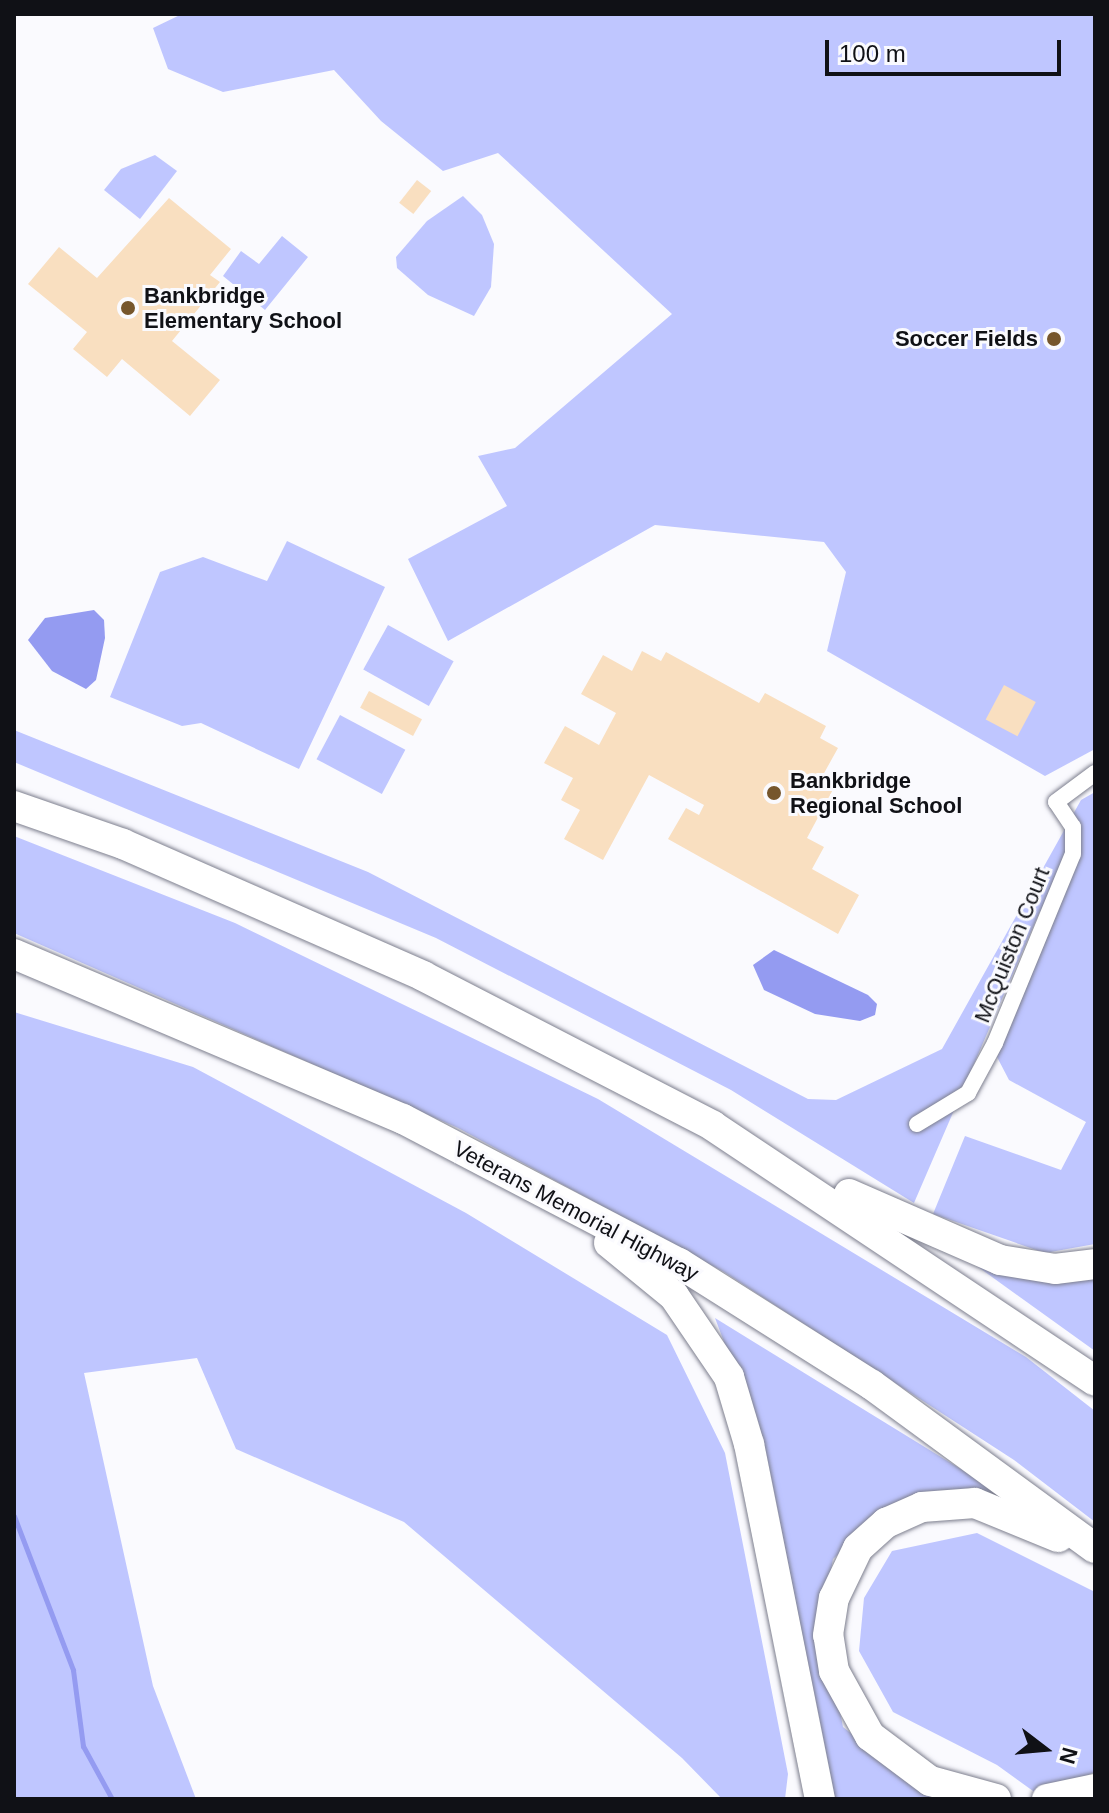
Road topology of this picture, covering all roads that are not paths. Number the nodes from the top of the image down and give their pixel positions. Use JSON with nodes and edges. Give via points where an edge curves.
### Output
{"nodes":[{"id":1,"x":1095,"y":773,"type":"edge"},
{"id":2,"x":14,"y":806,"type":"edge"},
{"id":3,"x":14,"y":954,"type":"edge"},
{"id":4,"x":917,"y":1124,"type":"dead end"},
{"id":5,"x":791,"y":1175,"type":"junction"},
{"id":6,"x":574,"y":1208,"type":"junction"},
{"id":7,"x":1095,"y":1264,"type":"edge"},
{"id":8,"x":1095,"y":1381,"type":"edge"},
{"id":9,"x":1095,"y":1548,"type":"edge"},
{"id":10,"x":1095,"y":1559,"type":"edge"},
{"id":11,"x":1095,"y":1789,"type":"edge"},
{"id":12,"x":820,"y":1799,"type":"edge"},
{"id":13,"x":996,"y":1799,"type":"edge"},
{"id":14,"x":1047,"y":1799,"type":"edge"}],
"edges":[{"from":1,"to":4,"type":"street","name":"McQuiston Court","via":[[1056,802],[1073,827],[1073,854],[995,1043],[968,1093]]},
{"from":2,"to":5,"type":"highway","via":[[123,844],[423,976],[713,1126]]},
{"from":3,"to":6,"type":"highway","name":"Veterans Memorial Highway","via":[[403,1119]]},
{"from":5,"to":7,"type":"highway","via":[[813,1176],[1000,1260],[1055,1269]]},
{"from":5,"to":8,"type":"highway"},
{"from":6,"to":9,"type":"highway","name":"Veterans Memorial Highway","via":[[679,1263],[872,1385]]},
{"from":6,"to":12,"type":"highway","via":[[586,1227],[674,1296],[729,1377],[749,1444]]},
{"from":10,"to":13,"type":"highway","via":[[1011,1513],[957,1502],[886,1523],[858,1548],[839,1580],[829,1653],[859,1721],[914,1772],[947,1788]]},
{"from":11,"to":14,"type":"highway"}]}
